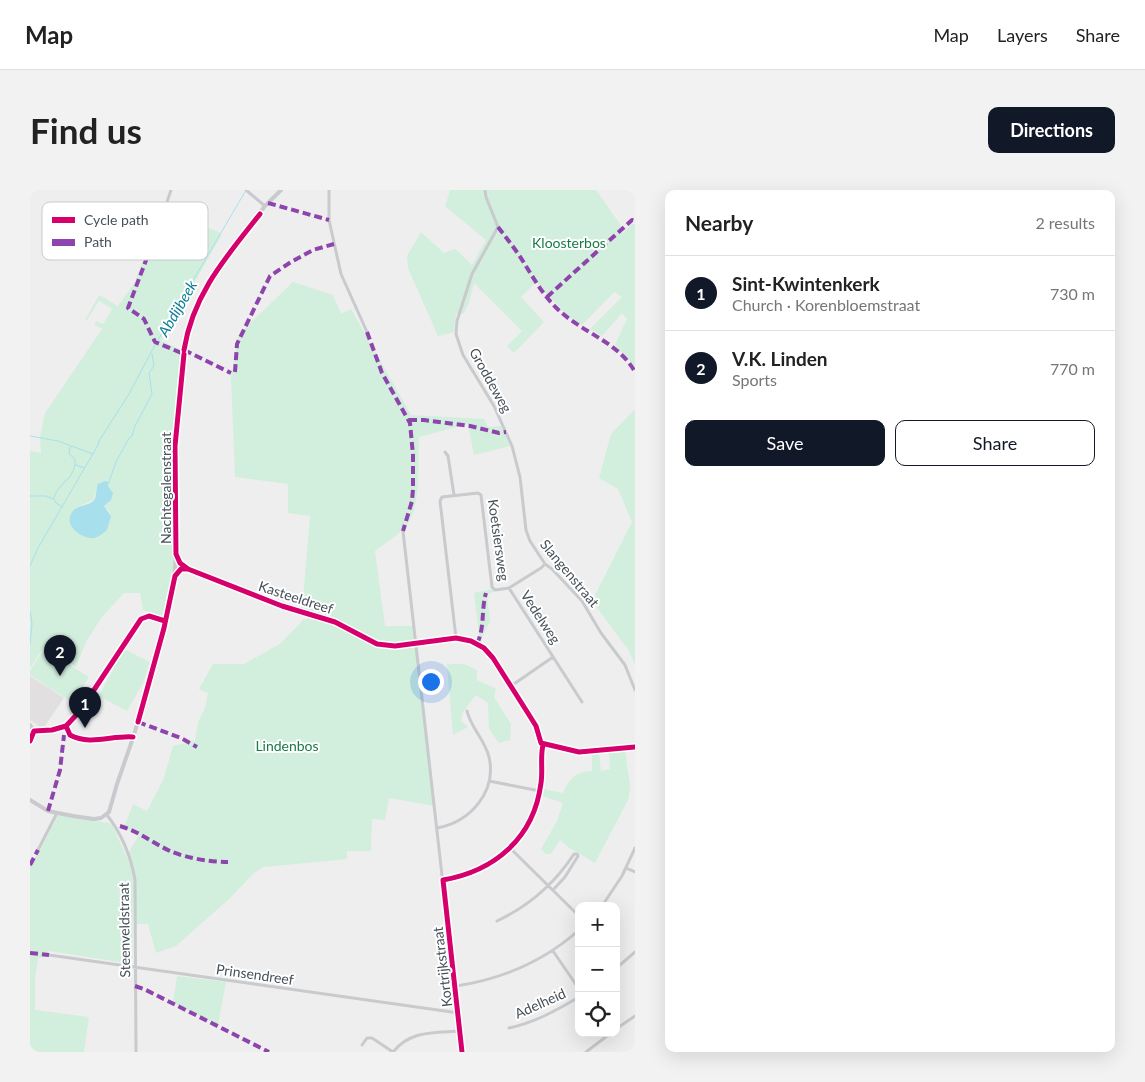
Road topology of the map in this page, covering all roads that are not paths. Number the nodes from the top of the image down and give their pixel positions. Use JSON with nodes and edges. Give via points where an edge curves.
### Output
{"nodes":[{"id":1,"x":170,"y":190,"type":"edge"},
{"id":2,"x":246,"y":190,"type":"edge"},
{"id":3,"x":280,"y":190,"type":"edge"},
{"id":4,"x":329,"y":190,"type":"edge"},
{"id":5,"x":485,"y":190,"type":"edge"},
{"id":6,"x":166,"y":202,"type":"edge"},
{"id":7,"x":266,"y":206,"type":"junction"},
{"id":8,"x":367,"y":332,"type":"dead end"},
{"id":9,"x":506,"y":432,"type":"joint"},
{"id":10,"x":445,"y":452,"type":"dead end"},
{"id":11,"x":454,"y":495,"type":"junction"},
{"id":12,"x":403,"y":532,"type":"dead end"},
{"id":13,"x":545,"y":564,"type":"junction"},
{"id":14,"x":179,"y":566,"type":"junction"},
{"id":15,"x":509,"y":588,"type":"junction"},
{"id":16,"x":456,"y":638,"type":"junction"},
{"id":17,"x":416,"y":643,"type":"junction"},
{"id":18,"x":554,"y":657,"type":"junction"},
{"id":19,"x":511,"y":686,"type":"junction"},
{"id":20,"x":635,"y":690,"type":"edge"},
{"id":21,"x":582,"y":702,"type":"dead end"},
{"id":22,"x":467,"y":711,"type":"dead end"},
{"id":23,"x":30,"y":726,"type":"edge"},
{"id":24,"x":133,"y":737,"type":"junction"},
{"id":25,"x":97,"y":739,"type":"dead end"},
{"id":26,"x":30,"y":741,"type":"edge"},
{"id":27,"x":543,"y":745,"type":"junction"},
{"id":28,"x":635,"y":747,"type":"edge"},
{"id":29,"x":489,"y":781,"type":"junction"},
{"id":30,"x":540,"y":791,"type":"junction"},
{"id":31,"x":30,"y":800,"type":"edge"},
{"id":32,"x":57,"y":814,"type":"junction"},
{"id":33,"x":107,"y":815,"type":"junction"},
{"id":34,"x":438,"y":828,"type":"junction"},
{"id":35,"x":510,"y":848,"type":"junction"},
{"id":36,"x":635,"y":848,"type":"edge"},
{"id":37,"x":38,"y":850,"type":"dead end"},
{"id":38,"x":626,"y":868,"type":"junction"},
{"id":39,"x":635,"y":872,"type":"edge"},
{"id":40,"x":443,"y":880,"type":"junction"},
{"id":41,"x":548,"y":886,"type":"junction"},
{"id":42,"x":553,"y":890,"type":"junction"},
{"id":43,"x":605,"y":902,"type":"edge"},
{"id":44,"x":575,"y":912,"type":"edge"},
{"id":45,"x":497,"y":921,"type":"dead end"},
{"id":46,"x":575,"y":933,"type":"edge"},
{"id":47,"x":553,"y":951,"type":"junction"},
{"id":48,"x":635,"y":952,"type":"edge"},
{"id":49,"x":49,"y":955,"type":"dead end"},
{"id":50,"x":620,"y":965,"type":"dead end"},
{"id":51,"x":135,"y":968,"type":"junction"},
{"id":52,"x":575,"y":983,"type":"edge"},
{"id":53,"x":456,"y":986,"type":"junction"},
{"id":54,"x":575,"y":999,"type":"edge"},
{"id":55,"x":459,"y":1013,"type":"junction"},
{"id":56,"x":635,"y":1016,"type":"edge"},
{"id":57,"x":620,"y":1026,"type":"edge"},
{"id":58,"x":509,"y":1028,"type":"dead end"},
{"id":59,"x":460,"y":1031,"type":"junction"},
{"id":60,"x":606,"y":1037,"type":"edge"},
{"id":61,"x":362,"y":1046,"type":"dead end"},
{"id":62,"x":136,"y":1052,"type":"edge"},
{"id":63,"x":393,"y":1052,"type":"edge"},
{"id":64,"x":462,"y":1052,"type":"edge"},
{"id":65,"x":586,"y":1052,"type":"edge"}],
"edges":[{"from":1,"to":6,"type":"street"},
{"from":2,"to":7,"type":"street"},
{"from":3,"to":7,"type":"street","name":"Nachtegalenstraat"},
{"from":4,"to":8,"type":"street","via":[[329,220],[340,274]]},
{"from":5,"to":9,"type":"street","name":"Groddeweg","via":[[498,227],[472,274],[456,334],[463,356]]},
{"from":7,"to":14,"type":"street","name":"Nachtegalenstraat","via":[[211,278],[188,329],[176,423],[176,554]]},
{"from":9,"to":13,"type":"street","name":"Slangenstraat","via":[[518,470],[527,536]]},
{"from":10,"to":11,"type":"street"},
{"from":11,"to":15,"type":"street","name":"Koetsiersweg","via":[[481,495],[492,586],[495,590]]},
{"from":11,"to":16,"type":"street","via":[[442,497],[440,501]]},
{"from":12,"to":17,"type":"street","name":"Kortrijkstraat"},
{"from":13,"to":15,"type":"street","name":"Koetsiersweg"},
{"from":13,"to":20,"type":"street","name":"Slangenstraat","via":[[582,601],[625,665]]},
{"from":14,"to":17,"type":"street","name":"Kasteeldreef","via":[[282,606],[335,622],[377,644]]},
{"from":14,"to":24,"type":"street","name":"Nachtegalenstraat"},
{"from":15,"to":18,"type":"street","name":"Vedelweg"},
{"from":16,"to":17,"type":"street","name":"Kasteeldreef"},
{"from":16,"to":19,"type":"street","name":"Kasteeldreef","via":[[471,641],[488,652]]},
{"from":17,"to":34,"type":"street","name":"Kortrijkstraat"},
{"from":18,"to":19,"type":"street","name":"Vedelweg"},
{"from":18,"to":21,"type":"street","name":"Vedelweg"},
{"from":19,"to":27,"type":"street","name":"Kasteeldreef","via":[[536,726]]},
{"from":22,"to":29,"type":"street","via":[[489,757]]},
{"from":23,"to":26,"type":"street","via":[[35,731]]},
{"from":24,"to":25,"type":"street"},
{"from":24,"to":33,"type":"street","name":"Nachtegalenstraat","via":[[116,784],[112,808]]},
{"from":27,"to":28,"type":"street","via":[[579,752]]},
{"from":27,"to":30,"type":"street"},
{"from":29,"to":30,"type":"street"},
{"from":29,"to":34,"type":"street","via":[[482,800],[469,814],[457,823]]},
{"from":30,"to":35,"type":"street","via":[[532,817]]},
{"from":31,"to":32,"type":"street"},
{"from":32,"to":33,"type":"street","via":[[94,819]]},
{"from":32,"to":37,"type":"street"},
{"from":33,"to":51,"type":"street","name":"Steenveldstraat","via":[[134,873]]},
{"from":34,"to":40,"type":"street","name":"Kortrijkstraat"},
{"from":35,"to":40,"type":"street","via":[[481,869]]},
{"from":35,"to":41,"type":"street"},
{"from":36,"to":38,"type":"street"},
{"from":38,"to":39,"type":"street"},
{"from":38,"to":43,"type":"street"},
{"from":40,"to":53,"type":"street","name":"Kortrijkstraat"},
{"from":41,"to":42,"type":"street"},
{"from":41,"to":42,"type":"street","via":[[577,854],[575,862]]},
{"from":41,"to":45,"type":"street","via":[[522,908]]},
{"from":42,"to":44,"type":"street"},
{"from":46,"to":47,"type":"street"},
{"from":47,"to":52,"type":"street"},
{"from":47,"to":53,"type":"street","via":[[500,977]]},
{"from":48,"to":50,"type":"street"},
{"from":49,"to":51,"type":"street","name":"Prinsendreef"},
{"from":51,"to":55,"type":"street","name":"Prinsendreef"},
{"from":51,"to":62,"type":"street","name":"Steenveldstraat"},
{"from":53,"to":55,"type":"street","name":"Kortrijkstraat"},
{"from":54,"to":58,"type":"street","name":"Adelheid","via":[[556,1011]]},
{"from":55,"to":59,"type":"street","name":"Kortrijkstraat"},
{"from":56,"to":57,"type":"street"},
{"from":59,"to":63,"type":"street","via":[[408,1038]]},
{"from":59,"to":64,"type":"street","name":"Kortrijkstraat"},
{"from":60,"to":65,"type":"street"},
{"from":61,"to":63,"type":"street","via":[[367,1038],[372,1038]]}]}
